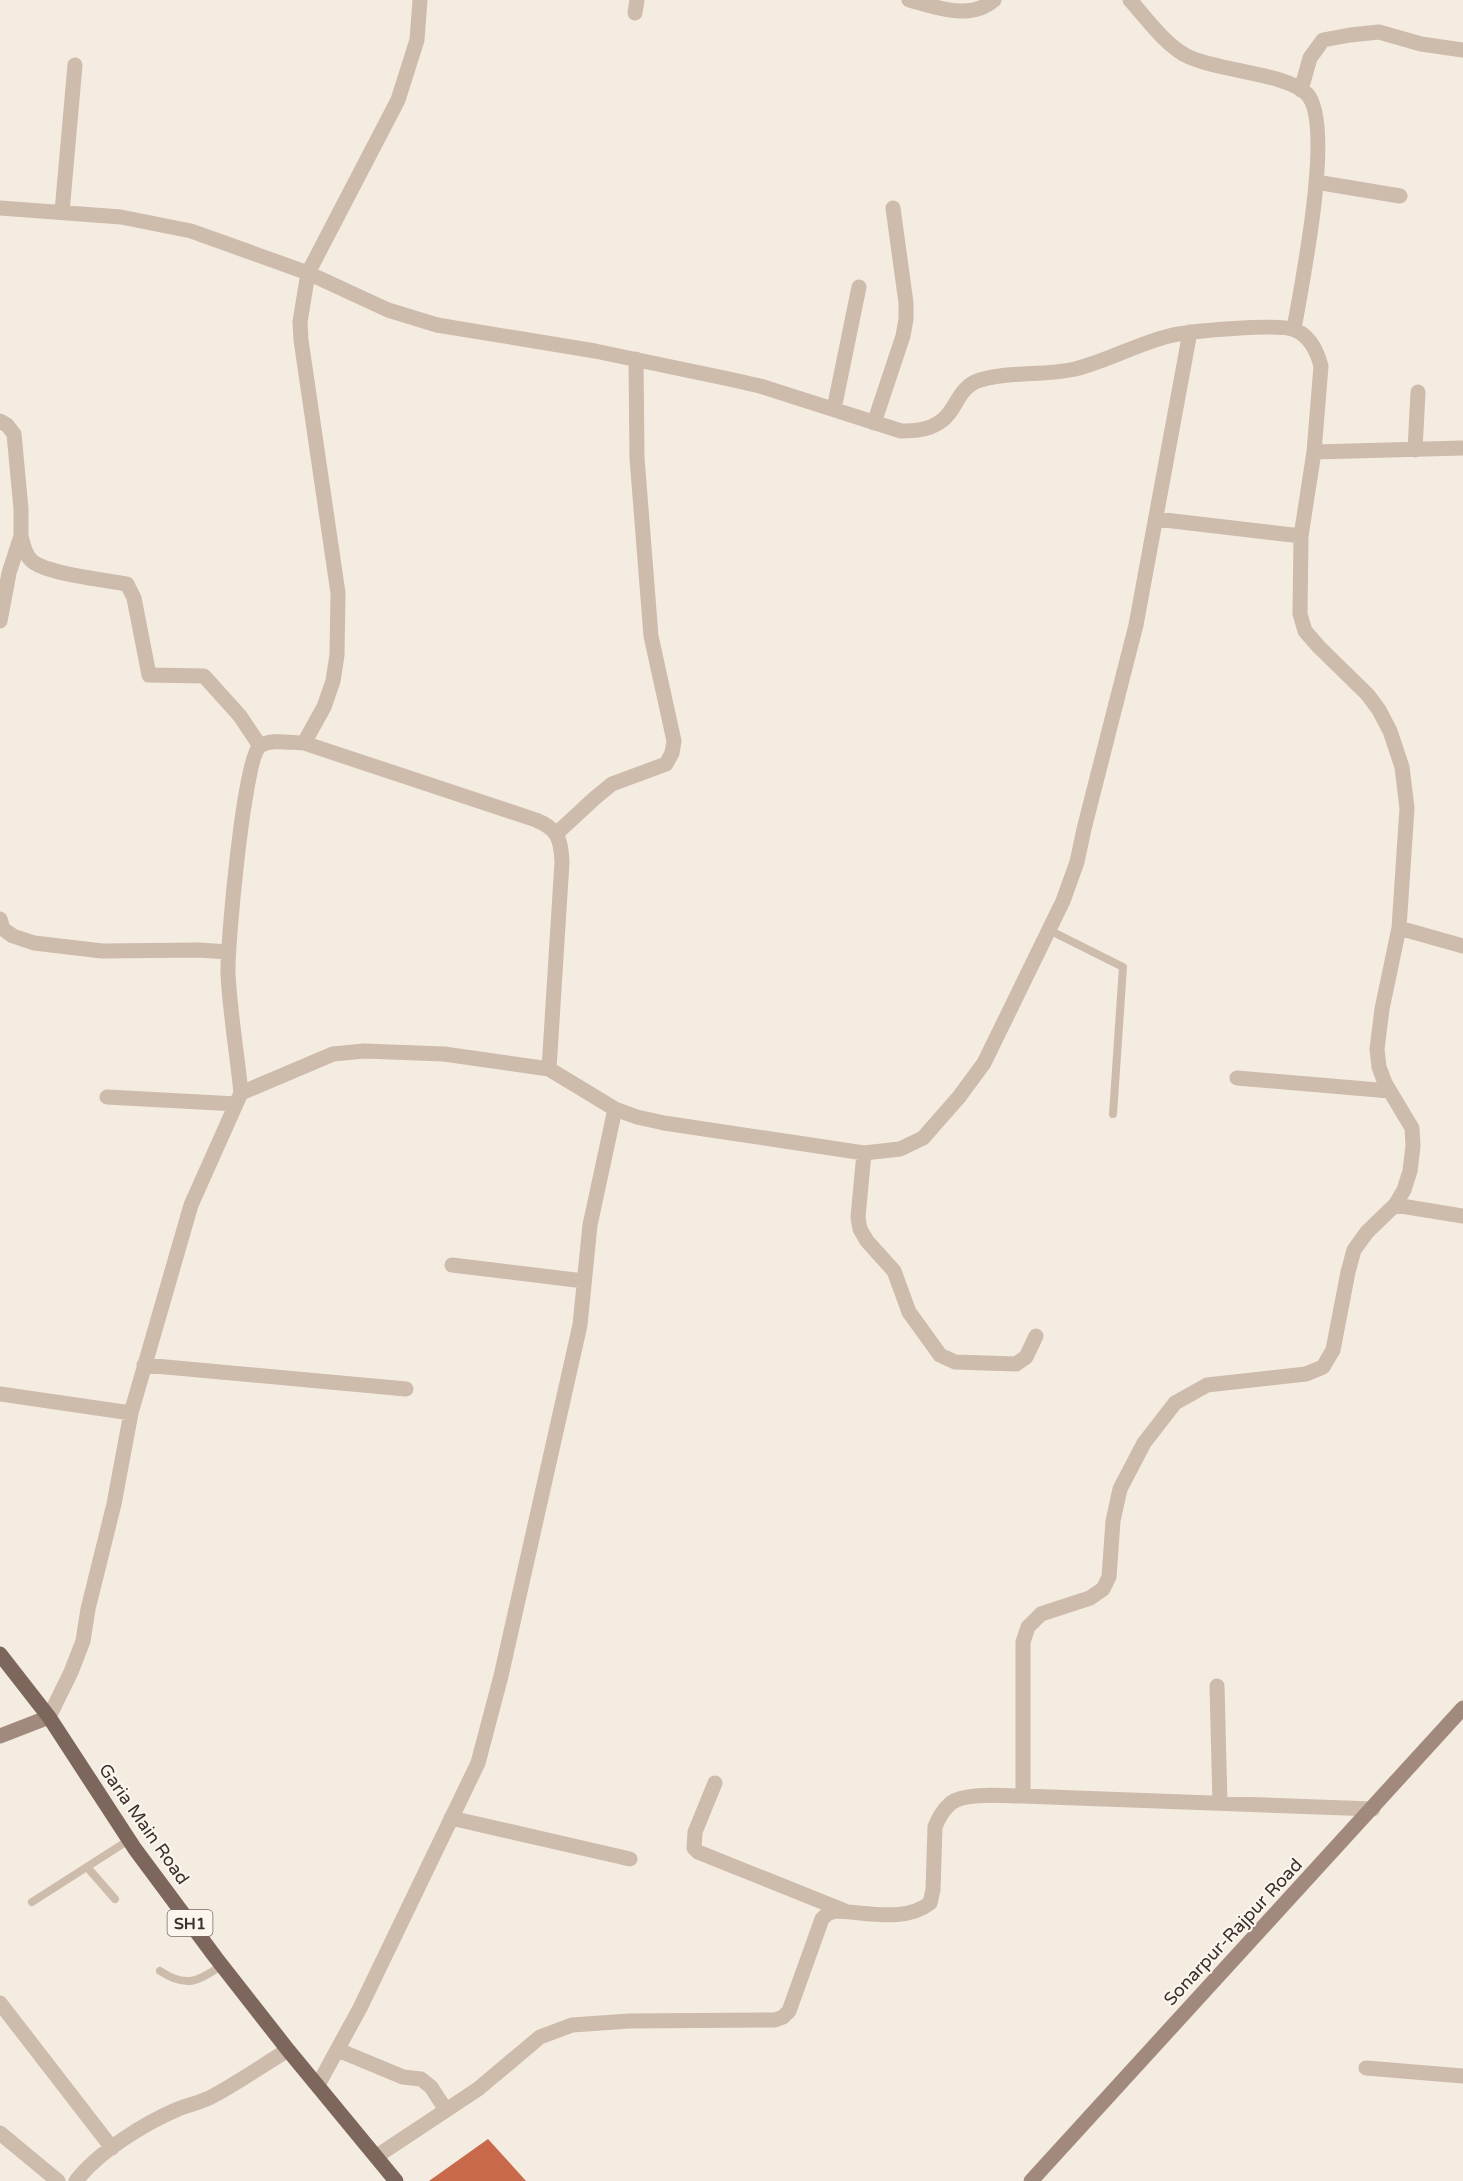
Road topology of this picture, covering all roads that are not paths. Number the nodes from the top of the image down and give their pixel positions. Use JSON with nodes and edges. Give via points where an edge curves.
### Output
{"nodes":[{"id":1,"x":420,"y":0,"type":"edge"},
{"id":2,"x":909,"y":0,"type":"edge"},
{"id":3,"x":994,"y":0,"type":"edge"},
{"id":4,"x":1130,"y":0,"type":"edge"},
{"id":5,"x":1463,"y":50,"type":"edge"},
{"id":6,"x":75,"y":65,"type":"dead end"},
{"id":7,"x":1301,"y":90,"type":"junction"},
{"id":8,"x":1316,"y":182,"type":"junction"},
{"id":9,"x":1400,"y":196,"type":"dead end"},
{"id":10,"x":0,"y":208,"type":"edge"},
{"id":11,"x":893,"y":208,"type":"dead end"},
{"id":12,"x":62,"y":212,"type":"junction"},
{"id":13,"x":308,"y":273,"type":"junction"},
{"id":14,"x":859,"y":287,"type":"dead end"},
{"id":15,"x":1294,"y":329,"type":"junction"},
{"id":16,"x":1190,"y":332,"type":"junction"},
{"id":17,"x":636,"y":359,"type":"junction"},
{"id":18,"x":1418,"y":392,"type":"dead end"},
{"id":19,"x":834,"y":409,"type":"junction"},
{"id":20,"x":0,"y":421,"type":"edge"},
{"id":21,"x":874,"y":423,"type":"junction"},
{"id":22,"x":1463,"y":448,"type":"edge"},
{"id":23,"x":1415,"y":450,"type":"junction"},
{"id":24,"x":1314,"y":452,"type":"junction"},
{"id":25,"x":1156,"y":519,"type":"junction"},
{"id":26,"x":21,"y":536,"type":"junction"},
{"id":27,"x":1301,"y":536,"type":"junction"},
{"id":28,"x":0,"y":621,"type":"edge"},
{"id":29,"x":304,"y":743,"type":"junction"},
{"id":30,"x":260,"y":746,"type":"junction"},
{"id":31,"x":557,"y":833,"type":"junction"},
{"id":32,"x":0,"y":919,"type":"edge"},
{"id":33,"x":1400,"y":928,"type":"junction"},
{"id":34,"x":1049,"y":930,"type":"junction"},
{"id":35,"x":1463,"y":946,"type":"edge"},
{"id":36,"x":228,"y":952,"type":"junction"},
{"id":37,"x":549,"y":1069,"type":"junction"},
{"id":38,"x":1237,"y":1077,"type":"dead end"},
{"id":39,"x":1390,"y":1091,"type":"junction"},
{"id":40,"x":107,"y":1097,"type":"dead end"},
{"id":41,"x":238,"y":1099,"type":"junction"},
{"id":42,"x":615,"y":1109,"type":"junction"},
{"id":43,"x":1113,"y":1114,"type":"dead end"},
{"id":44,"x":864,"y":1153,"type":"junction"},
{"id":45,"x":1395,"y":1205,"type":"junction"},
{"id":46,"x":1463,"y":1216,"type":"edge"},
{"id":47,"x":452,"y":1265,"type":"dead end"},
{"id":48,"x":584,"y":1281,"type":"junction"},
{"id":49,"x":1036,"y":1336,"type":"dead end"},
{"id":50,"x":144,"y":1365,"type":"junction"},
{"id":51,"x":406,"y":1389,"type":"dead end"},
{"id":52,"x":0,"y":1394,"type":"edge"},
{"id":53,"x":131,"y":1413,"type":"junction"},
{"id":54,"x":0,"y":1654,"type":"edge"},
{"id":55,"x":1217,"y":1686,"type":"dead end"},
{"id":56,"x":1463,"y":1708,"type":"edge"},
{"id":57,"x":49,"y":1717,"type":"junction"},
{"id":58,"x":0,"y":1736,"type":"edge"},
{"id":59,"x":715,"y":1783,"type":"dead end"},
{"id":60,"x":1023,"y":1796,"type":"junction"},
{"id":61,"x":1220,"y":1803,"type":"junction"},
{"id":62,"x":1373,"y":1809,"type":"junction"},
{"id":63,"x":451,"y":1818,"type":"junction"},
{"id":64,"x":129,"y":1840,"type":"junction"},
{"id":65,"x":630,"y":1859,"type":"dead end"},
{"id":66,"x":87,"y":1867,"type":"junction"},
{"id":67,"x":115,"y":1899,"type":"dead end"},
{"id":68,"x":32,"y":1902,"type":"dead end"},
{"id":69,"x":846,"y":1912,"type":"junction"},
{"id":70,"x":222,"y":1965,"type":"junction"},
{"id":71,"x":160,"y":1971,"type":"dead end"},
{"id":72,"x":0,"y":2003,"type":"edge"},
{"id":73,"x":338,"y":2049,"type":"junction"},
{"id":74,"x":288,"y":2050,"type":"junction"},
{"id":75,"x":1366,"y":2068,"type":"dead end"},
{"id":76,"x":1463,"y":2076,"type":"edge"},
{"id":77,"x":318,"y":2085,"type":"junction"},
{"id":78,"x":446,"y":2110,"type":"junction"},
{"id":79,"x":0,"y":2133,"type":"edge"},
{"id":80,"x":112,"y":2148,"type":"junction"},
{"id":81,"x":377,"y":2156,"type":"junction"},
{"id":82,"x":58,"y":2181,"type":"edge"},
{"id":83,"x":76,"y":2181,"type":"edge"},
{"id":84,"x":396,"y":2181,"type":"edge"},
{"id":85,"x":1031,"y":2181,"type":"edge"}],
"edges":[{"from":1,"to":13,"type":"street","via":[[417,40],[398,100]]},
{"from":2,"to":3,"type":"street","via":[[957,12],[984,8]]},
{"from":4,"to":7,"type":"street","via":[[1185,55]]},
{"from":5,"to":7,"type":"street","via":[[1379,32],[1323,40],[1310,58]]},
{"from":6,"to":12,"type":"street"},
{"from":7,"to":8,"type":"street","via":[[1308,95],[1316,118]]},
{"from":8,"to":9,"type":"street"},
{"from":8,"to":15,"type":"street"},
{"from":10,"to":12,"type":"street"},
{"from":11,"to":21,"type":"street","via":[[906,319]]},
{"from":12,"to":13,"type":"street","via":[[121,217],[191,231]]},
{"from":13,"to":17,"type":"street","via":[[388,310],[437,325]]},
{"from":13,"to":29,"type":"street","via":[[301,340],[338,593],[333,681]]},
{"from":14,"to":19,"type":"street"},
{"from":15,"to":16,"type":"street"},
{"from":15,"to":24,"type":"street","via":[[1312,345],[1321,366]]},
{"from":16,"to":21,"type":"street","via":[[1078,368],[978,381],[965,389],[942,422],[922,431],[901,431]]},
{"from":16,"to":25,"type":"street"},
{"from":17,"to":19,"type":"street","via":[[760,387]]},
{"from":17,"to":31,"type":"street","via":[[637,458],[651,636],[674,741],[672,753],[666,764],[612,784]]},
{"from":18,"to":23,"type":"street"},
{"from":19,"to":21,"type":"street"},
{"from":20,"to":26,"type":"street","via":[[14,434]]},
{"from":22,"to":23,"type":"street"},
{"from":23,"to":24,"type":"street"},
{"from":24,"to":27,"type":"street"},
{"from":25,"to":27,"type":"street"},
{"from":25,"to":34,"type":"street","via":[[1136,625],[1077,862]]},
{"from":26,"to":28,"type":"street"},
{"from":26,"to":30,"type":"street","via":[[33,562],[48,569],[127,584],[134,598],[149,675],[204,676],[240,716]]},
{"from":27,"to":33,"type":"street","via":[[1300,614],[1305,631],[1379,710],[1402,767],[1407,808]]},
{"from":29,"to":30,"type":"street"},
{"from":29,"to":31,"type":"street","via":[[536,820]]},
{"from":30,"to":36,"type":"street","via":[[249,771]]},
{"from":31,"to":37,"type":"street","via":[[562,862]]},
{"from":32,"to":36,"type":"street","via":[[3,929],[34,943],[102,951]]},
{"from":33,"to":35,"type":"street"},
{"from":33,"to":39,"type":"street","via":[[1377,1049],[1379,1067]]},
{"from":34,"to":43,"type":"lane","via":[[1123,967]]},
{"from":34,"to":44,"type":"street","via":[[984,1064],[959,1097],[923,1138],[900,1149]]},
{"from":36,"to":41,"type":"street"},
{"from":37,"to":41,"type":"street","via":[[444,1054],[364,1051],[333,1054]]},
{"from":37,"to":42,"type":"street"},
{"from":38,"to":39,"type":"street"},
{"from":39,"to":45,"type":"street","via":[[1412,1128],[1413,1146],[1410,1171]]},
{"from":40,"to":41,"type":"street"},
{"from":41,"to":50,"type":"street","via":[[191,1205]]},
{"from":42,"to":44,"type":"street","via":[[664,1123]]},
{"from":42,"to":48,"type":"street","via":[[590,1225]]},
{"from":44,"to":49,"type":"street","via":[[860,1229],[894,1271],[909,1312],[940,1355],[955,1362],[1016,1364],[1026,1357]]},
{"from":45,"to":46,"type":"street"},
{"from":45,"to":60,"type":"street","via":[[1354,1250],[1333,1350],[1323,1367],[1306,1374],[1207,1385],[1175,1403],[1144,1443],[1120,1489],[1109,1577],[1103,1588],[1090,1598],[1041,1614],[1028,1627],[1023,1642]]},
{"from":47,"to":48,"type":"street"},
{"from":48,"to":63,"type":"street","via":[[580,1325],[490,1719],[478,1763]]},
{"from":50,"to":51,"type":"street"},
{"from":50,"to":53,"type":"street"},
{"from":52,"to":53,"type":"street"},
{"from":53,"to":57,"type":"street","via":[[83,1641]]},
{"from":54,"to":57,"type":"main road","name":"Garia Main Road","number":"SH1"},
{"from":55,"to":61,"type":"street"},
{"from":56,"to":62,"type":"main road","name":"Sonarpur-Rajpur Road"},
{"from":57,"to":58,"type":"main road"},
{"from":57,"to":64,"type":"main road","name":"Garia Main Road","number":"SH1"},
{"from":59,"to":69,"type":"street","via":[[695,1832],[694,1848],[698,1852]]},
{"from":60,"to":61,"type":"street"},
{"from":60,"to":69,"type":"street","via":[[972,1797],[952,1802],[935,1827],[933,1890],[930,1903],[922,1910],[891,1915]]},
{"from":61,"to":62,"type":"street"},
{"from":62,"to":85,"type":"main road","name":"Sonarpur-Rajpur Road"},
{"from":63,"to":65,"type":"street"},
{"from":63,"to":73,"type":"street"},
{"from":64,"to":66,"type":"lane"},
{"from":64,"to":70,"type":"main road","name":"Garia Main Road","number":"SH1"},
{"from":66,"to":67,"type":"lane"},
{"from":66,"to":68,"type":"lane"},
{"from":69,"to":78,"type":"street","via":[[835,1911],[822,1920],[789,2011],[775,2020],[572,2025],[540,2037],[478,2089]]},
{"from":70,"to":71,"type":"lane","via":[[204,1978],[186,1983]]},
{"from":70,"to":74,"type":"main road","name":"Garia Main Road","number":"SH1"},
{"from":72,"to":80,"type":"street"},
{"from":73,"to":77,"type":"street"},
{"from":73,"to":78,"type":"street","via":[[403,2077],[421,2079]]},
{"from":74,"to":77,"type":"main road","name":"Garia Main Road","number":"SH1"},
{"from":74,"to":80,"type":"street","via":[[212,2097],[176,2110]]},
{"from":75,"to":76,"type":"street"},
{"from":77,"to":81,"type":"main road","name":"Garia Main Road","number":"SH1"},
{"from":78,"to":81,"type":"street"},
{"from":79,"to":82,"type":"street"},
{"from":80,"to":83,"type":"street"},
{"from":81,"to":84,"type":"main road","name":"Garia Main Road","number":"SH1"}]}
